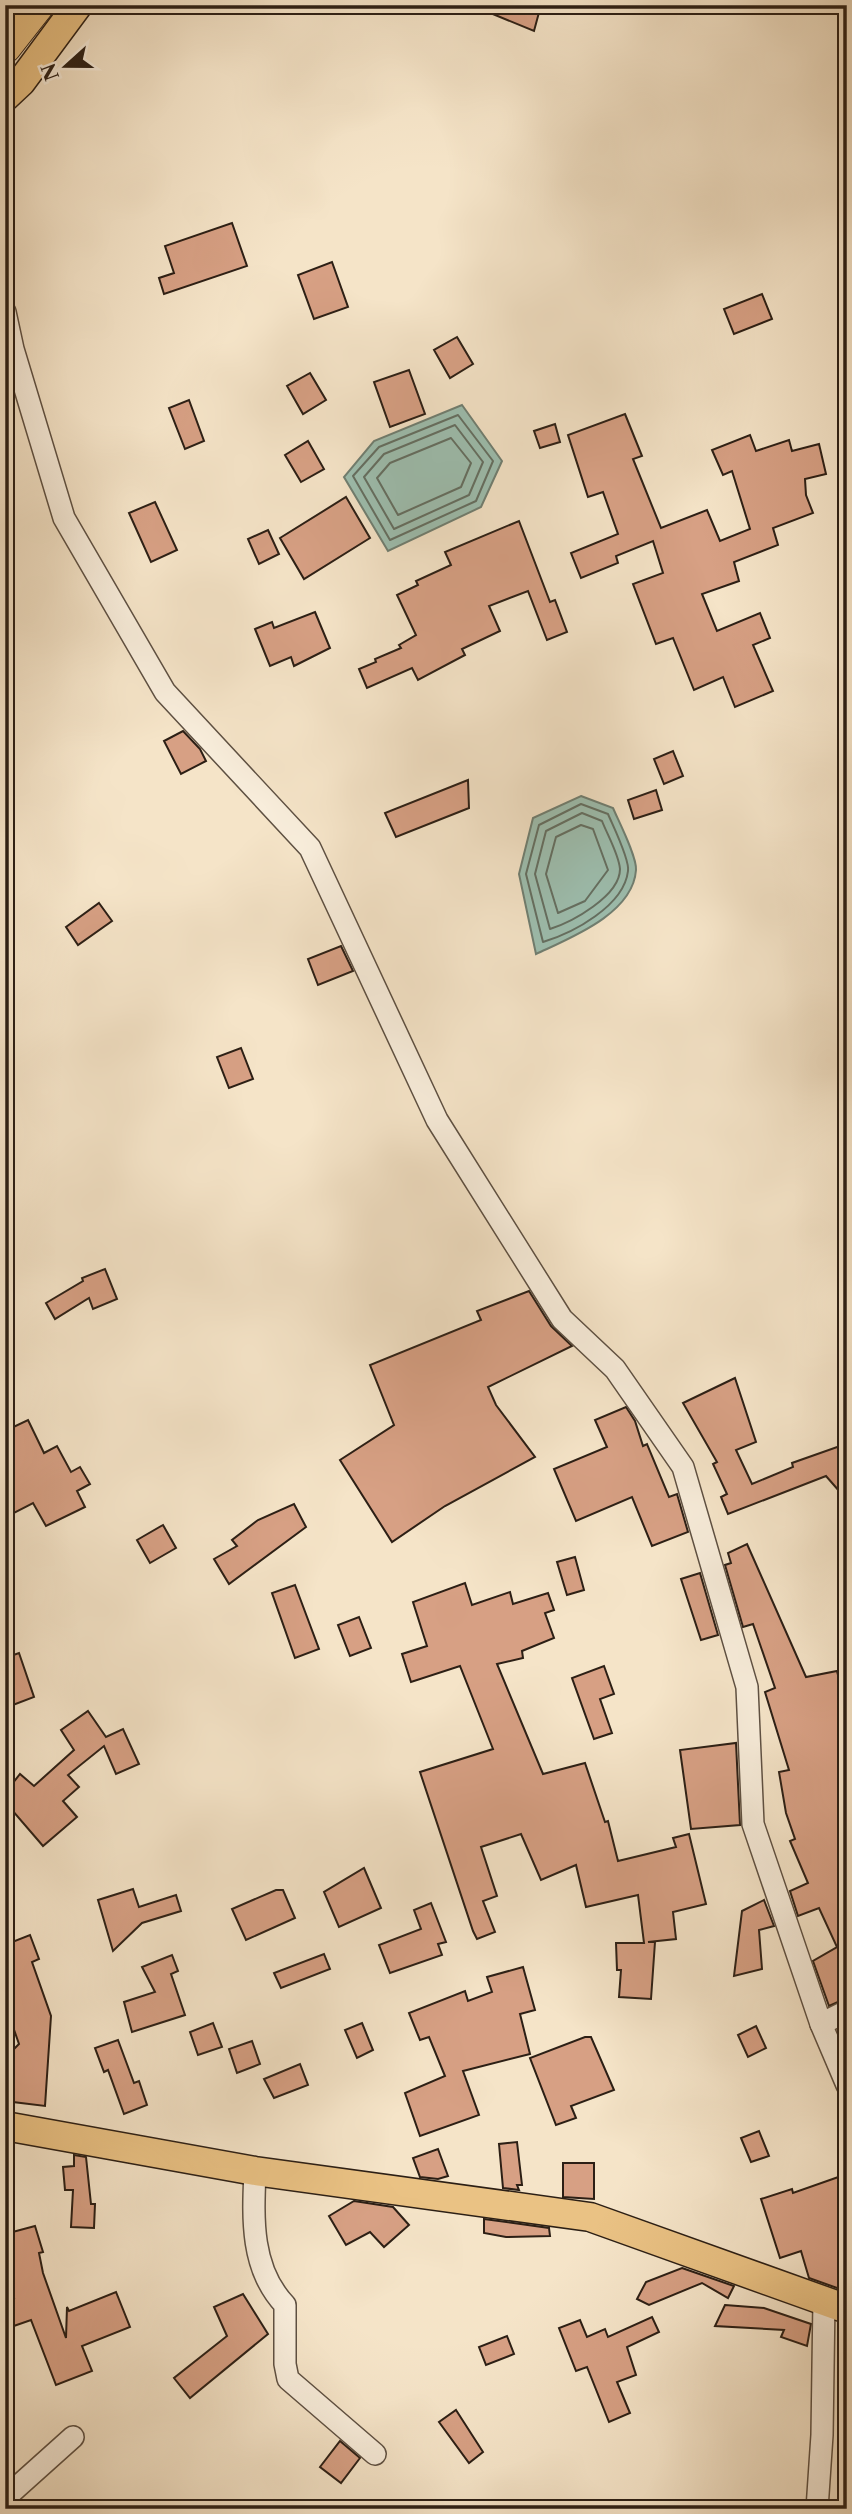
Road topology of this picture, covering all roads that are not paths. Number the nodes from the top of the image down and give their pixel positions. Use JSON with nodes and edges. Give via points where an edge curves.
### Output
{"nodes":[{"id":1,"x":38,"y":5,"type":"edge"},
{"id":2,"x":78,"y":5,"type":"edge"},
{"id":3,"x":5,"y":47,"type":"edge"},
{"id":4,"x":5,"y":97,"type":"edge"},
{"id":5,"x":5,"y":313,"type":"edge"},
{"id":6,"x":847,"y":2011,"type":"edge"},
{"id":7,"x":821,"y":2024,"type":"junction"},
{"id":8,"x":847,"y":2085,"type":"edge"},
{"id":9,"x":5,"y":2126,"type":"edge"},
{"id":10,"x":255,"y":2171,"type":"junction"},
{"id":11,"x":835,"y":2304,"type":"edge"},
{"id":12,"x":73,"y":2437,"type":"dead end"},
{"id":13,"x":375,"y":2454,"type":"dead end"},
{"id":14,"x":5,"y":2498,"type":"edge"},
{"id":15,"x":817,"y":2509,"type":"edge"}],
"edges":[{"from":1,"to":3,"type":"highway"},
{"from":2,"to":4,"type":"main road"},
{"from":5,"to":7,"type":"street","via":[[64,517],[165,692],[310,848],[437,1120],[562,1319],[615,1369],[683,1467],[747,1687],[753,1824]]},
{"from":6,"to":7,"type":"street"},
{"from":7,"to":8,"type":"street"},
{"from":9,"to":10,"type":"main road"},
{"from":10,"to":11,"type":"main road","via":[[590,2217]]},
{"from":10,"to":13,"type":"street","via":[[253,2225],[258,2256],[285,2305],[288,2379]]},
{"from":11,"to":15,"type":"street"},
{"from":12,"to":14,"type":"street"}]}
